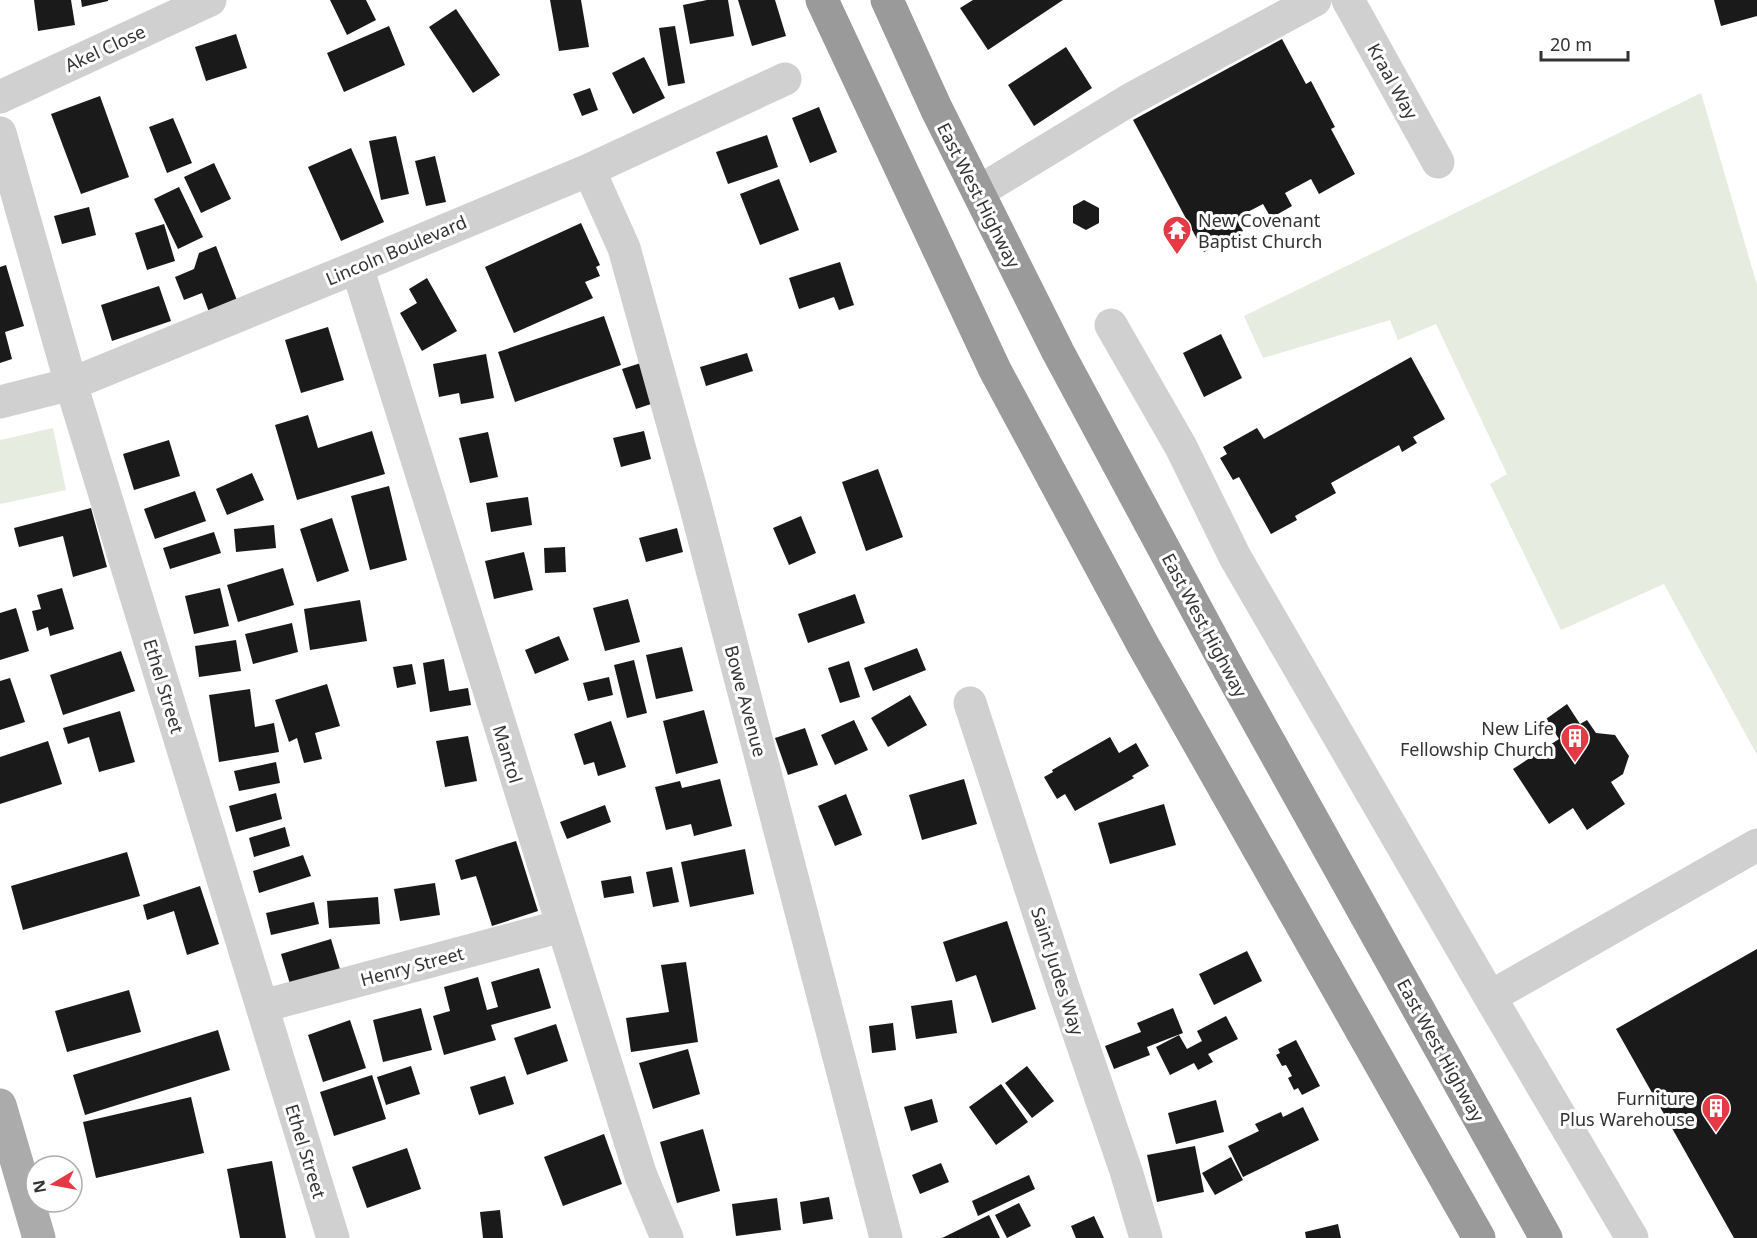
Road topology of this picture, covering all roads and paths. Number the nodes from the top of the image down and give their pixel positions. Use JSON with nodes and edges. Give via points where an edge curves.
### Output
{"nodes":[{"id":1,"x":210,"y":0,"type":"edge"},
{"id":2,"x":822,"y":0,"type":"edge"},
{"id":3,"x":887,"y":0,"type":"edge"},
{"id":4,"x":1315,"y":0,"type":"edge"},
{"id":5,"x":1348,"y":0,"type":"edge"},
{"id":6,"x":785,"y":79,"type":"dead end"},
{"id":7,"x":0,"y":96,"type":"edge"},
{"id":8,"x":0,"y":133,"type":"edge"},
{"id":9,"x":1438,"y":162,"type":"dead end"},
{"id":10,"x":589,"y":170,"type":"junction"},
{"id":11,"x":978,"y":192,"type":"junction"},
{"id":12,"x":357,"y":267,"type":"junction"},
{"id":13,"x":1112,"y":325,"type":"dead end"},
{"id":14,"x":72,"y":384,"type":"junction"},
{"id":15,"x":0,"y":402,"type":"edge"},
{"id":16,"x":970,"y":703,"type":"dead end"},
{"id":17,"x":1757,"y":845,"type":"edge"},
{"id":18,"x":562,"y":926,"type":"junction"},
{"id":19,"x":1490,"y":997,"type":"junction"},
{"id":20,"x":263,"y":1006,"type":"junction"},
{"id":21,"x":0,"y":1105,"type":"edge"},
{"id":22,"x":39,"y":1238,"type":"edge"},
{"id":23,"x":333,"y":1238,"type":"edge"},
{"id":24,"x":667,"y":1238,"type":"edge"},
{"id":25,"x":886,"y":1238,"type":"edge"},
{"id":26,"x":1146,"y":1238,"type":"edge"},
{"id":27,"x":1479,"y":1238,"type":"edge"},
{"id":28,"x":1546,"y":1238,"type":"edge"},
{"id":29,"x":1632,"y":1238,"type":"edge"}],
"edges":[{"from":1,"to":7,"type":"street","name":"Akel Close"},
{"from":2,"to":27,"type":"highway","via":[[995,370],[1143,645]]},
{"from":3,"to":11,"type":"highway","name":"East West Highway"},
{"from":4,"to":11,"type":"street","via":[[1131,99]]},
{"from":5,"to":9,"type":"street","name":"Kraal Way"},
{"from":6,"to":10,"type":"street","name":"Lincoln Boulevard"},
{"from":8,"to":14,"type":"street","name":"Ethel Street"},
{"from":10,"to":12,"type":"street","name":"Lincoln Boulevard"},
{"from":10,"to":25,"type":"street","name":"Bowe Avenue","via":[[624,248],[698,515]]},
{"from":11,"to":28,"type":"highway","name":"East West Highway","via":[[1058,352],[1228,668]]},
{"from":12,"to":14,"type":"street","name":"Lincoln Boulevard"},
{"from":12,"to":18,"type":"street","name":"Mantol"},
{"from":13,"to":19,"type":"street","via":[[1181,447],[1235,557]]},
{"from":14,"to":15,"type":"street","name":"Lincoln Boulevard"},
{"from":14,"to":20,"type":"street","name":"Ethel Street"},
{"from":16,"to":26,"type":"street","name":"Saint Judes Way"},
{"from":17,"to":19,"type":"street"},
{"from":18,"to":20,"type":"street","name":"Henry Street"},
{"from":18,"to":24,"type":"street","name":"Mantol","via":[[641,1176]]},
{"from":19,"to":29,"type":"street"},
{"from":20,"to":23,"type":"street","name":"Ethel Street"},
{"from":21,"to":22,"type":"main road"}]}
